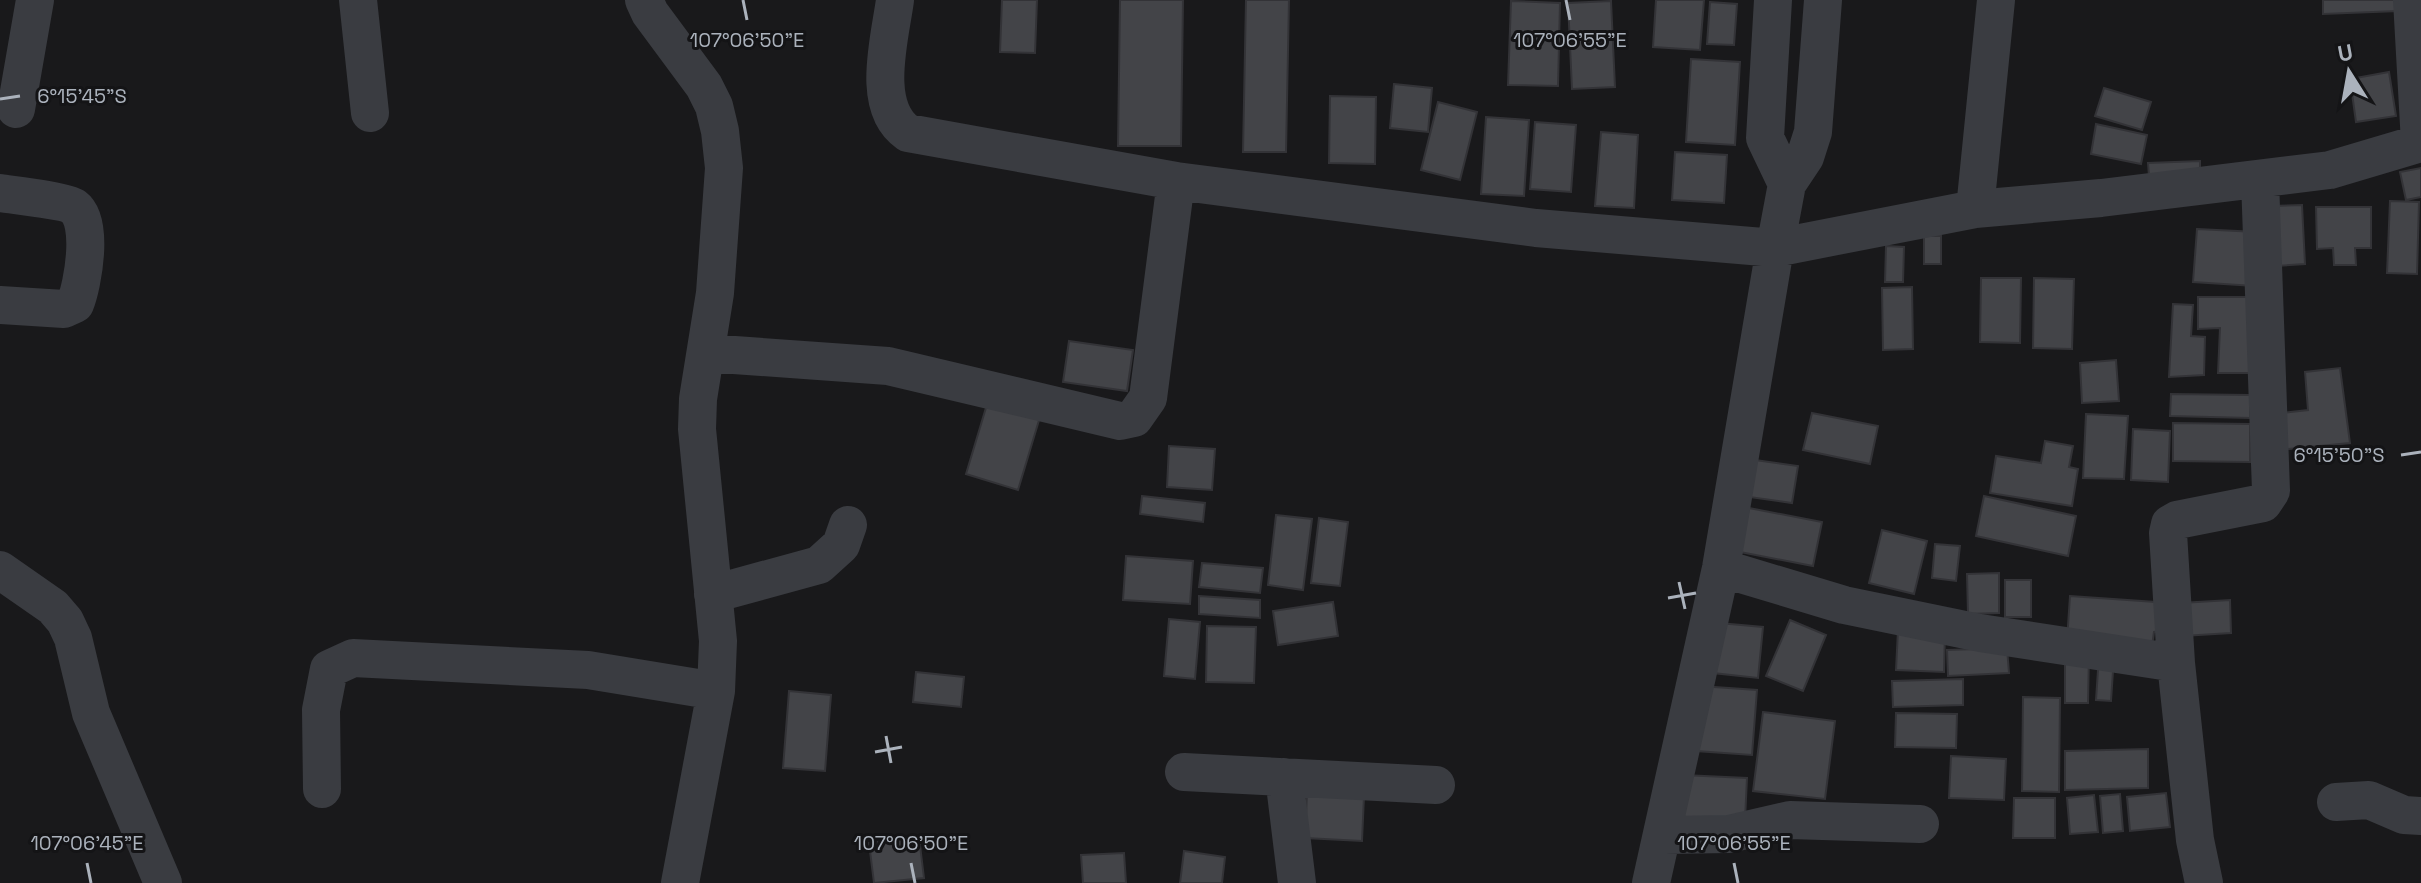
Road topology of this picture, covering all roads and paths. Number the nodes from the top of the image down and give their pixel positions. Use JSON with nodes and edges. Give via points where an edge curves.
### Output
{"nodes":[{"id":1,"x":35,"y":0,"type":"edge"},
{"id":2,"x":358,"y":0,"type":"edge"},
{"id":3,"x":644,"y":0,"type":"edge"},
{"id":4,"x":895,"y":0,"type":"edge"},
{"id":5,"x":1773,"y":0,"type":"edge"},
{"id":6,"x":1823,"y":0,"type":"edge"},
{"id":7,"x":1996,"y":0,"type":"edge"},
{"id":8,"x":2412,"y":0,"type":"edge"},
{"id":9,"x":14,"y":35,"type":"edge"},
{"id":10,"x":16,"y":109,"type":"dead end"},
{"id":11,"x":370,"y":113,"type":"dead end"},
{"id":12,"x":2420,"y":143,"type":"edge"},
{"id":13,"x":2260,"y":180,"type":"junction"},
{"id":14,"x":1176,"y":181,"type":"junction"},
{"id":15,"x":1787,"y":184,"type":"junction"},
{"id":16,"x":0,"y":193,"type":"edge"},
{"id":17,"x":1975,"y":209,"type":"junction"},
{"id":18,"x":1775,"y":248,"type":"junction"},
{"id":19,"x":0,"y":305,"type":"edge"},
{"id":20,"x":706,"y":353,"type":"junction"},
{"id":21,"x":848,"y":525,"type":"dead end"},
{"id":22,"x":1721,"y":568,"type":"junction"},
{"id":23,"x":0,"y":570,"type":"edge"},
{"id":24,"x":713,"y":594,"type":"junction"},
{"id":25,"x":2176,"y":663,"type":"junction"},
{"id":26,"x":716,"y":691,"type":"junction"},
{"id":27,"x":1184,"y":772,"type":"dead end"},
{"id":28,"x":1284,"y":777,"type":"junction"},
{"id":29,"x":1436,"y":785,"type":"dead end"},
{"id":30,"x":322,"y":789,"type":"dead end"},
{"id":31,"x":2336,"y":802,"type":"dead end"},
{"id":32,"x":2421,"y":816,"type":"edge"},
{"id":33,"x":1920,"y":824,"type":"dead end"},
{"id":34,"x":1664,"y":835,"type":"junction"},
{"id":35,"x":163,"y":883,"type":"edge"},
{"id":36,"x":680,"y":883,"type":"edge"},
{"id":37,"x":1297,"y":883,"type":"edge"},
{"id":38,"x":1651,"y":883,"type":"edge"},
{"id":39,"x":2204,"y":883,"type":"edge"}],
"edges":[{"from":1,"to":9,"type":"street"},
{"from":2,"to":11,"type":"street"},
{"from":3,"to":20,"type":"street","via":[[704,86],[720,131],[724,168]]},
{"from":4,"to":14,"type":"street","via":[[886,65],[890,111],[908,133]]},
{"from":5,"to":15,"type":"street","via":[[1765,138]]},
{"from":6,"to":15,"type":"street","via":[[1813,132],[1805,157]]},
{"from":7,"to":17,"type":"street"},
{"from":8,"to":12,"type":"street"},
{"from":9,"to":10,"type":"street"},
{"from":12,"to":13,"type":"street","via":[[2330,170]]},
{"from":13,"to":17,"type":"street"},
{"from":13,"to":25,"type":"street","via":[[2271,491],[2263,503],[2170,524]]},
{"from":14,"to":18,"type":"street","via":[[1536,228]]},
{"from":14,"to":20,"type":"street","via":[[1148,398],[1134,418],[1120,421],[888,366]]},
{"from":15,"to":18,"type":"street"},
{"from":16,"to":19,"type":"street","via":[[62,202],[75,207],[84,223],[81,287],[75,304],[64,309]]},
{"from":17,"to":18,"type":"street"},
{"from":18,"to":22,"type":"street"},
{"from":20,"to":24,"type":"street","via":[[697,429]]},
{"from":21,"to":24,"type":"street","via":[[841,545],[819,565]]},
{"from":22,"to":25,"type":"street","via":[[1859,608]]},
{"from":22,"to":34,"type":"street"},
{"from":23,"to":35,"type":"street","via":[[65,621],[91,713]]},
{"from":24,"to":26,"type":"street"},
{"from":25,"to":39,"type":"street"},
{"from":26,"to":30,"type":"street","via":[[588,670],[340,661],[329,669],[321,710]]},
{"from":26,"to":36,"type":"street"},
{"from":27,"to":28,"type":"street"},
{"from":28,"to":29,"type":"street"},
{"from":28,"to":37,"type":"street"},
{"from":31,"to":32,"type":"street","via":[[2369,800],[2404,815]]},
{"from":33,"to":34,"type":"street","via":[[1790,820],[1729,834]]},
{"from":34,"to":38,"type":"street"}]}
